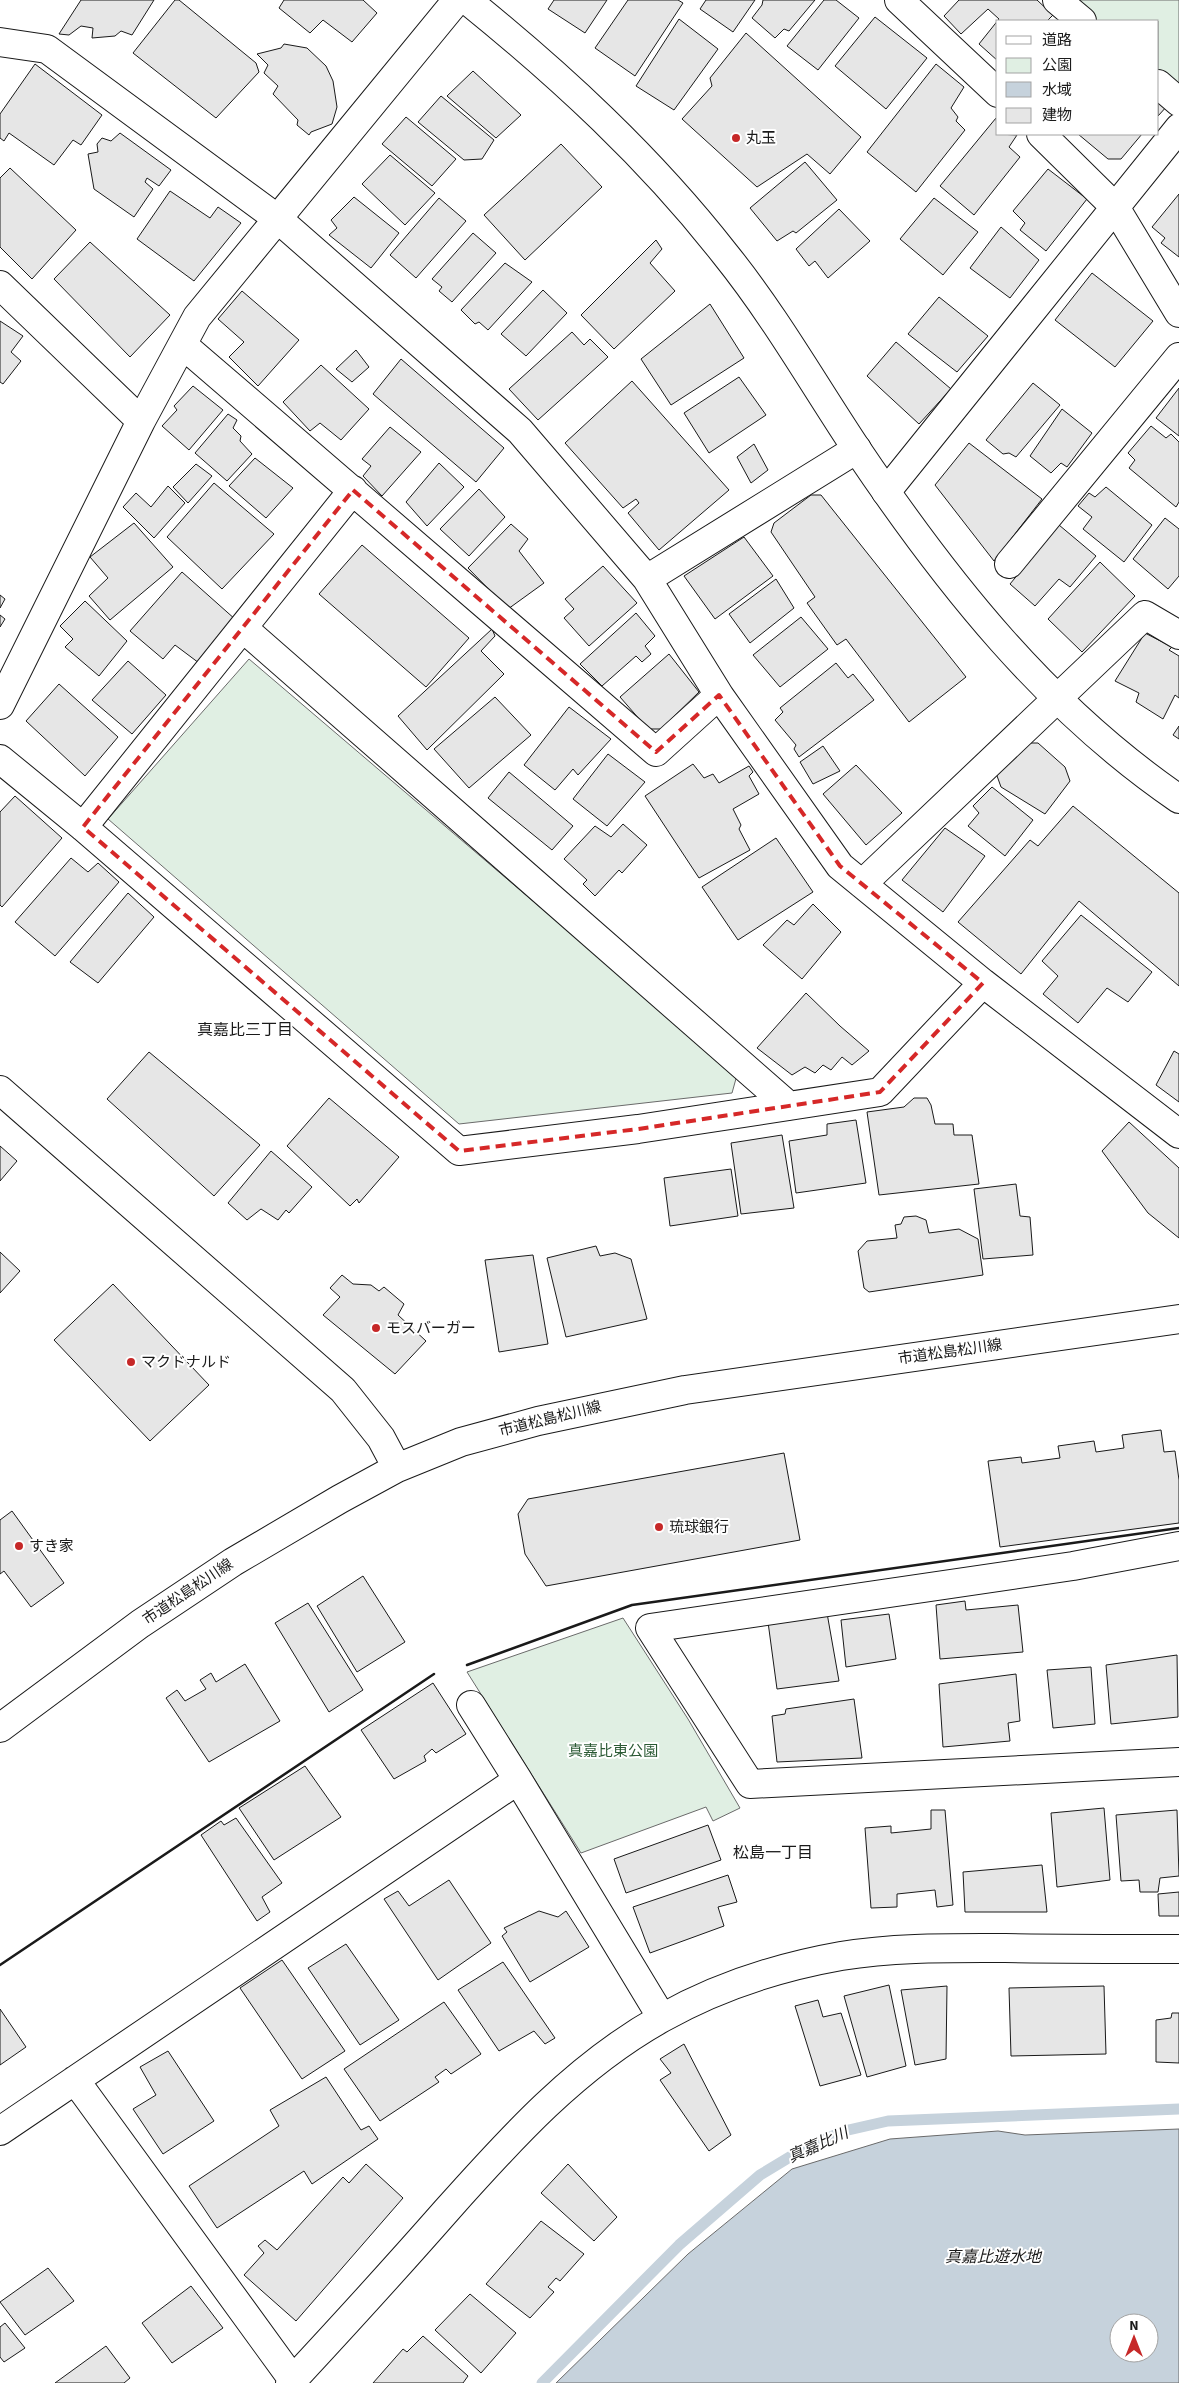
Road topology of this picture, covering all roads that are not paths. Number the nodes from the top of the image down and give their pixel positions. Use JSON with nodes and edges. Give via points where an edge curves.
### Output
{"nodes":[{"id":1,"x":457,"y":0,"type":"edge"},
{"id":2,"x":467,"y":0,"type":"edge"},
{"id":3,"x":899,"y":0,"type":"edge"},
{"id":4,"x":1057,"y":0,"type":"edge"},
{"id":5,"x":1081,"y":20,"type":"edge"},
{"id":6,"x":0,"y":42,"type":"edge"},
{"id":7,"x":1159,"y":85,"type":"edge"},
{"id":8,"x":996,"y":91,"type":"edge"},
{"id":9,"x":1179,"y":102,"type":"edge"},
{"id":10,"x":1179,"y":128,"type":"edge"},
{"id":11,"x":1042,"y":135,"type":"edge"},
{"id":12,"x":1114,"y":208,"type":"junction"},
{"id":13,"x":278,"y":219,"type":"junction"},
{"id":14,"x":0,"y":285,"type":"edge"},
{"id":15,"x":1179,"y":313,"type":"edge"},
{"id":16,"x":182,"y":345,"type":"junction"},
{"id":17,"x":1179,"y":356,"type":"edge"},
{"id":18,"x":141,"y":421,"type":"junction"},
{"id":19,"x":857,"y":449,"type":"junction"},
{"id":20,"x":353,"y":490,"type":"junction"},
{"id":21,"x":886,"y":492,"type":"junction"},
{"id":22,"x":1009,"y":564,"type":"dead end"},
{"id":23,"x":647,"y":579,"type":"junction"},
{"id":24,"x":243,"y":628,"type":"junction"},
{"id":25,"x":1179,"y":635,"type":"edge"},
{"id":26,"x":719,"y":695,"type":"junction"},
{"id":27,"x":1056,"y":698,"type":"junction"},
{"id":28,"x":0,"y":706,"type":"edge"},
{"id":29,"x":0,"y":759,"type":"edge"},
{"id":30,"x":1179,"y":799,"type":"edge"},
{"id":31,"x":83,"y":827,"type":"junction"},
{"id":32,"x":862,"y":884,"type":"junction"},
{"id":33,"x":983,"y":983,"type":"junction"},
{"id":34,"x":0,"y":1090,"type":"edge"},
{"id":35,"x":789,"y":1106,"type":"junction"},
{"id":36,"x":1179,"y":1134,"type":"edge"},
{"id":37,"x":1179,"y":1318,"type":"edge"},
{"id":38,"x":397,"y":1468,"type":"junction"},
{"id":39,"x":1179,"y":1546,"type":"edge"},
{"id":40,"x":471,"y":1705,"type":"dead end"},
{"id":41,"x":0,"y":1728,"type":"edge"},
{"id":42,"x":1179,"y":1762,"type":"edge"},
{"id":43,"x":518,"y":1780,"type":"junction"},
{"id":44,"x":1179,"y":1949,"type":"edge"},
{"id":45,"x":662,"y":2018,"type":"junction"},
{"id":46,"x":75,"y":2080,"type":"junction"},
{"id":47,"x":0,"y":2131,"type":"edge"},
{"id":48,"x":292,"y":2381,"type":"edge"}],
"edges":[{"from":1,"to":13,"type":"street"},
{"from":2,"to":19,"type":"street","via":[[637,150],[726,254],[788,340]]},
{"from":3,"to":8,"type":"street"},
{"from":4,"to":5,"type":"street"},
{"from":6,"to":13,"type":"street","via":[[47,50]]},
{"from":7,"to":9,"type":"street"},
{"from":10,"to":12,"type":"street"},
{"from":11,"to":12,"type":"street"},
{"from":12,"to":15,"type":"street"},
{"from":12,"to":21,"type":"street"},
{"from":13,"to":16,"type":"street","via":[[197,317]]},
{"from":13,"to":23,"type":"street","via":[[520,431]]},
{"from":14,"to":18,"type":"street"},
{"from":16,"to":18,"type":"street"},
{"from":16,"to":20,"type":"street"},
{"from":17,"to":22,"type":"street"},
{"from":18,"to":28,"type":"street"},
{"from":19,"to":21,"type":"street"},
{"from":19,"to":23,"type":"street"},
{"from":20,"to":24,"type":"street"},
{"from":20,"to":26,"type":"street","via":[[656,752]]},
{"from":21,"to":27,"type":"street","via":[[952,582],[1012,654]]},
{"from":23,"to":26,"type":"street"},
{"from":24,"to":31,"type":"street"},
{"from":24,"to":35,"type":"street"},
{"from":25,"to":27,"type":"street","via":[[1145,615]]},
{"from":26,"to":32,"type":"street","via":[[840,866]]},
{"from":27,"to":30,"type":"street","via":[[1151,780]]},
{"from":27,"to":32,"type":"street"},
{"from":29,"to":31,"type":"street"},
{"from":31,"to":35,"type":"street","via":[[458,1150],[638,1129]]},
{"from":32,"to":33,"type":"street"},
{"from":33,"to":35,"type":"street","via":[[880,1092]]},
{"from":33,"to":36,"type":"street"},
{"from":34,"to":38,"type":"street","via":[[343,1390],[381,1438]]},
{"from":37,"to":38,"type":"street","name":"市道松島松川線","via":[[667,1394],[538,1421],[461,1442]]},
{"from":38,"to":41,"type":"street","name":"市道松島松川線","via":[[233,1562],[140,1624]]},
{"from":39,"to":42,"type":"street","via":[[1073,1566],[650,1628],[750,1784]]},
{"from":40,"to":43,"type":"street"},
{"from":43,"to":45,"type":"street"},
{"from":43,"to":46,"type":"street"},
{"from":44,"to":45,"type":"street","via":[[938,1948],[841,1956],[758,1976]]},
{"from":45,"to":48,"type":"street","via":[[564,2088],[521,2128]]},
{"from":46,"to":47,"type":"street"},
{"from":46,"to":48,"type":"street"}]}
